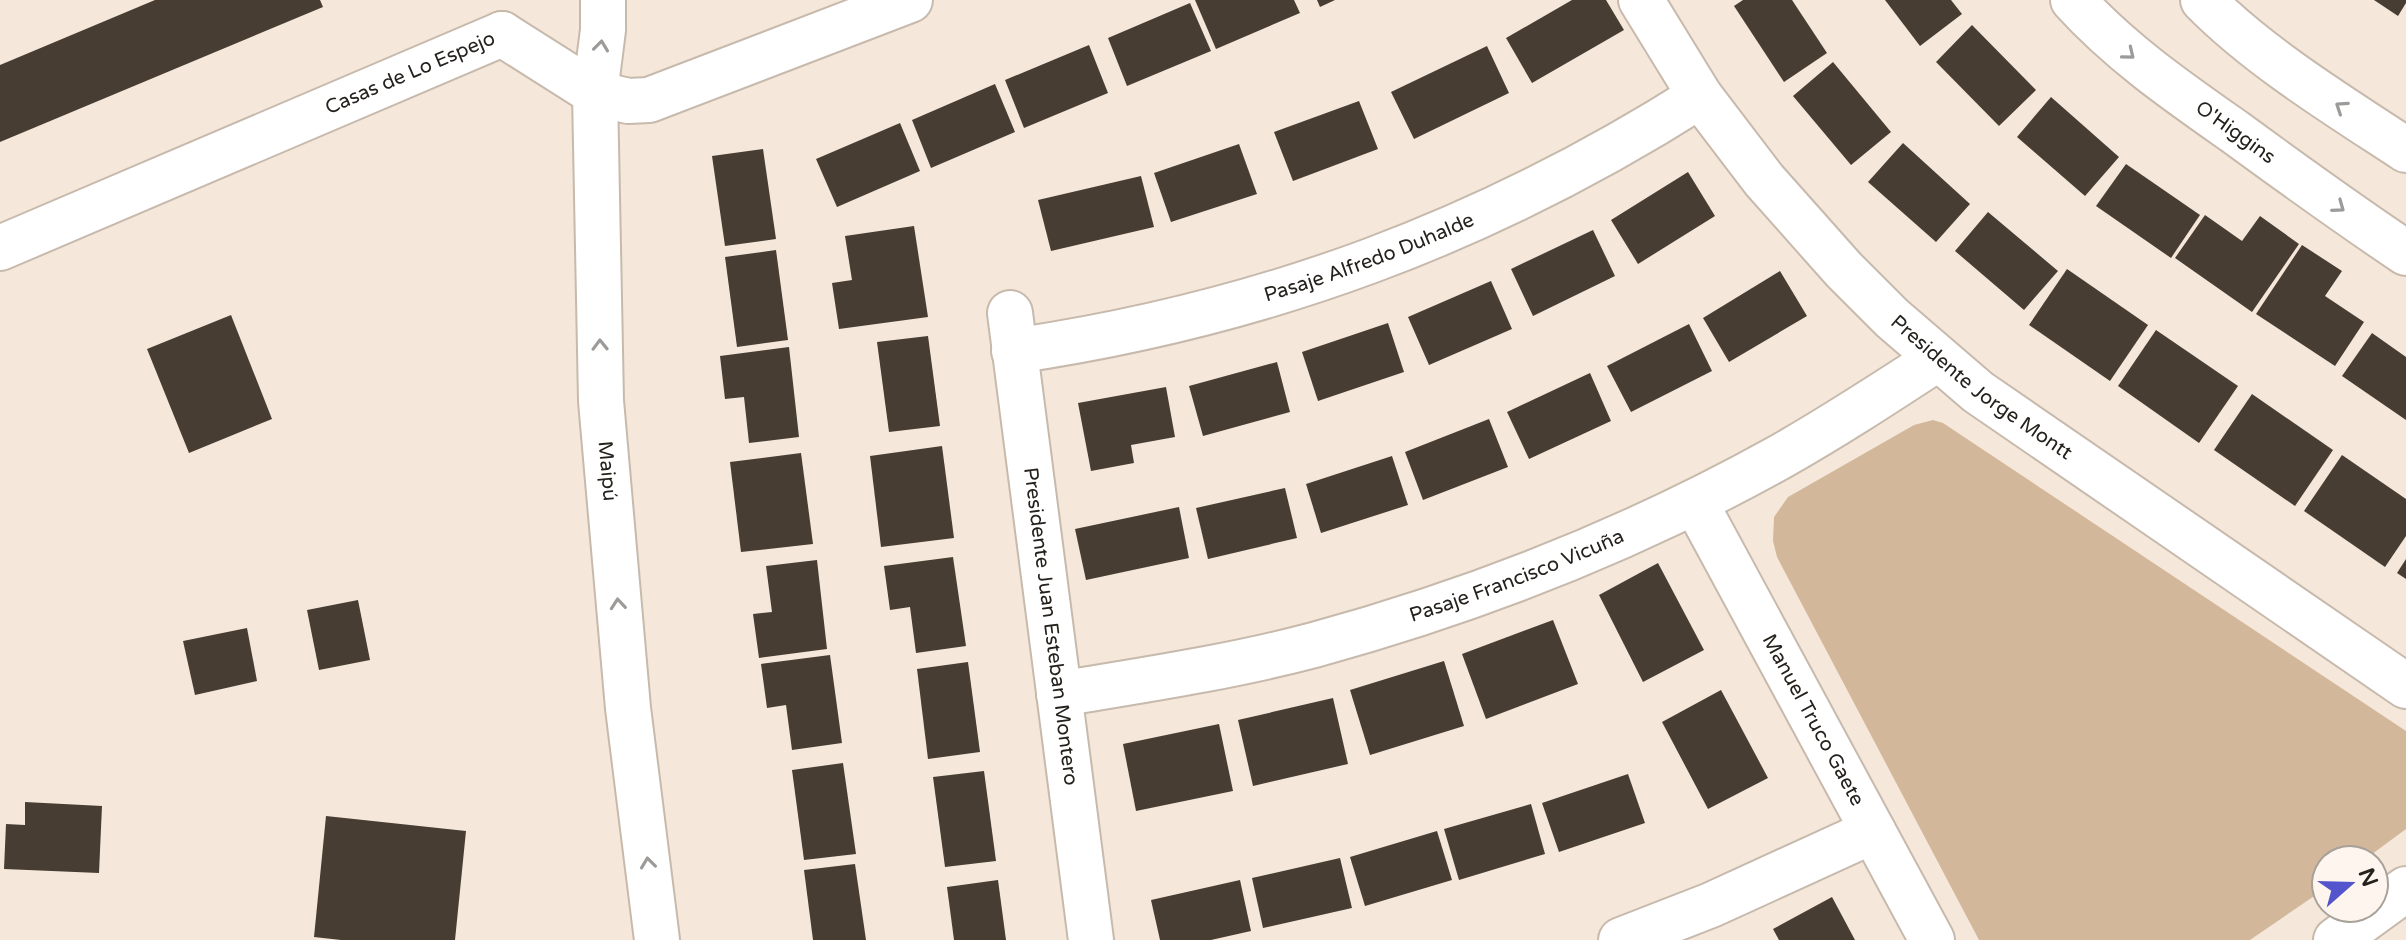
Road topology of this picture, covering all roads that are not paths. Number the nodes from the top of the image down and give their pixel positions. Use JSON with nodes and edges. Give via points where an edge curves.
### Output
{"nodes":[{"id":1,"x":603,"y":0,"type":"edge"},
{"id":2,"x":910,"y":0,"type":"edge"},
{"id":3,"x":1641,"y":0,"type":"edge"},
{"id":4,"x":2073,"y":0,"type":"edge"},
{"id":5,"x":2203,"y":0,"type":"edge"},
{"id":6,"x":498,"y":17,"type":"edge"},
{"id":7,"x":595,"y":93,"type":"junction"},
{"id":8,"x":1700,"y":96,"type":"junction"},
{"id":9,"x":2406,"y":150,"type":"edge"},
{"id":10,"x":0,"y":248,"type":"edge"},
{"id":11,"x":2406,"y":253,"type":"edge"},
{"id":12,"x":1012,"y":332,"type":"joint"},
{"id":13,"x":1937,"y":359,"type":"junction"},
{"id":14,"x":1695,"y":502,"type":"junction"},
{"id":15,"x":2406,"y":686,"type":"edge"},
{"id":16,"x":1059,"y":694,"type":"junction"},
{"id":17,"x":1873,"y":831,"type":"junction"},
{"id":18,"x":2406,"y":889,"type":"edge"},
{"id":19,"x":657,"y":940,"type":"edge"},
{"id":20,"x":1091,"y":940,"type":"edge"},
{"id":21,"x":1621,"y":940,"type":"edge"},
{"id":22,"x":1932,"y":940,"type":"edge"},
{"id":23,"x":2336,"y":940,"type":"edge"}],
"edges":[{"from":7,"to":1,"type":"street","name":"Maipú","one_way":true},
{"from":2,"to":7,"type":"street","name":"Casas de Lo Espejo","via":[[649,100]]},
{"from":3,"to":8,"type":"street","name":"Presidente Jorge Montt"},
{"from":4,"to":11,"type":"street","name":"O'Higgins","one_way":true,"via":[[2159,78]]},
{"from":9,"to":5,"type":"street","one_way":true,"via":[[2275,60]]},
{"from":6,"to":7,"type":"street","name":"Casas de Lo Espejo"},
{"from":6,"to":10,"type":"street","name":"Casas de Lo Espejo"},
{"from":19,"to":7,"type":"street","name":"Maipú","one_way":true,"via":[[605,467]]},
{"from":8,"to":12,"type":"street","name":"Pasaje Alfredo Duhalde","via":[[1502,207],[1345,271],[1237,306],[1071,343]]},
{"from":8,"to":13,"type":"street","name":"Presidente Jorge Montt","via":[[1798,219]]},
{"from":12,"to":16,"type":"street","name":"Presidente Juan Esteban Montero"},
{"from":13,"to":14,"type":"street","name":"Pasaje Francisco Vicuña","via":[[1824,431]]},
{"from":13,"to":15,"type":"street","name":"Presidente Jorge Montt","via":[[2036,433]]},
{"from":14,"to":16,"type":"street","name":"Pasaje Francisco Vicuña","via":[[1549,566],[1371,628],[1311,646]]},
{"from":14,"to":17,"type":"street","name":"Manuel Truco Gaete"},
{"from":16,"to":20,"type":"street","name":"Presidente Juan Esteban Montero"},
{"from":17,"to":21,"type":"street","via":[[1762,884]]},
{"from":17,"to":22,"type":"street","name":"Manuel Truco Gaete"},
{"from":18,"to":23,"type":"street"}]}
